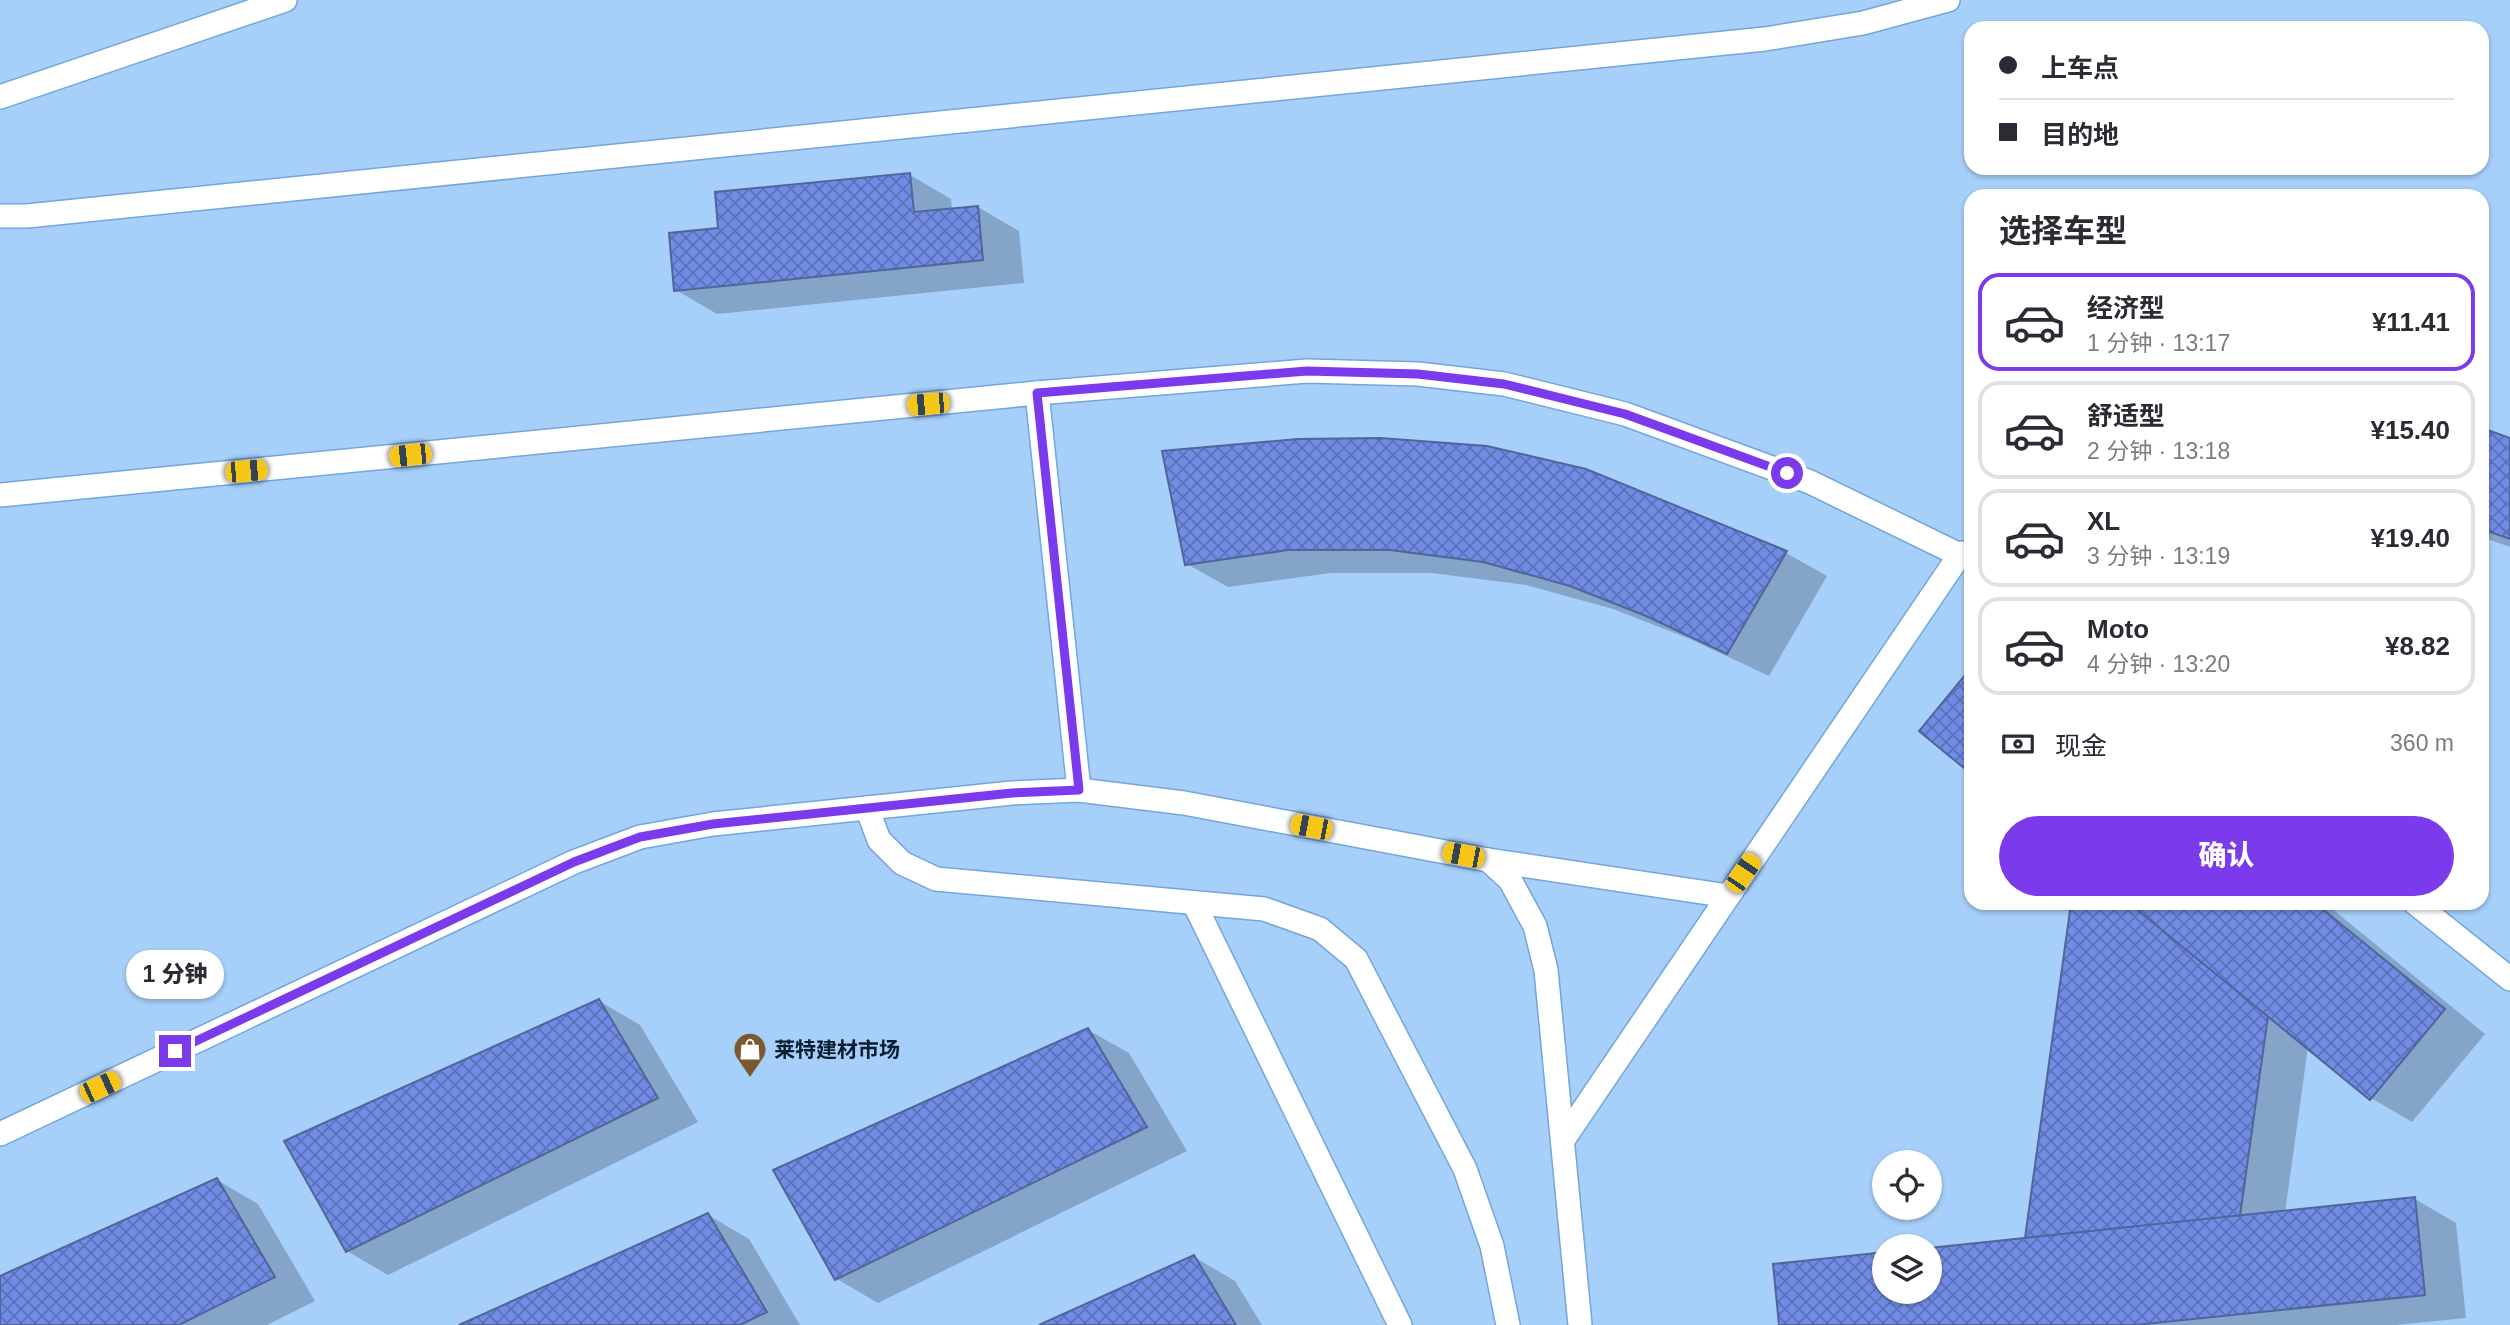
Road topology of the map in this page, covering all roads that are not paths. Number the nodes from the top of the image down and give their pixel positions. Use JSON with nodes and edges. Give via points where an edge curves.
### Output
{"nodes":[{"id":1,"x":285,"y":0,"type":"edge"},
{"id":2,"x":1948,"y":0,"type":"edge"},
{"id":3,"x":0,"y":97,"type":"edge"},
{"id":4,"x":0,"y":216,"type":"edge"},
{"id":5,"x":1037,"y":393,"type":"junction"},
{"id":6,"x":0,"y":495,"type":"edge"},
{"id":7,"x":1964,"y":555,"type":"edge"},
{"id":8,"x":1964,"y":559,"type":"edge"},
{"id":9,"x":1079,"y":790,"type":"junction"},
{"id":10,"x":867,"y":808,"type":"junction"},
{"id":11,"x":1488,"y":860,"type":"junction"},
{"id":12,"x":1728,"y":896,"type":"junction"},
{"id":13,"x":1194,"y":903,"type":"junction"},
{"id":14,"x":2424,"y":910,"type":"edge"},
{"id":15,"x":2510,"y":978,"type":"edge"},
{"id":16,"x":0,"y":1134,"type":"edge"},
{"id":17,"x":1563,"y":1140,"type":"junction"},
{"id":18,"x":1400,"y":1325,"type":"edge"},
{"id":19,"x":1508,"y":1325,"type":"edge"},
{"id":20,"x":1580,"y":1325,"type":"edge"}],
"edges":[{"from":1,"to":3,"type":"lane"},
{"from":2,"to":4,"type":"lane","via":[[1863,23],[1765,39]]},
{"from":5,"to":6,"type":"lane"},
{"from":5,"to":7,"type":"lane","via":[[1307,371],[1418,374],[1504,384],[1625,414],[1811,482]]},
{"from":5,"to":9,"type":"lane"},
{"from":8,"to":12,"type":"lane"},
{"from":9,"to":10,"type":"lane"},
{"from":9,"to":11,"type":"lane","via":[[1184,803]]},
{"from":10,"to":13,"type":"lane","via":[[879,840],[902,863],[936,879]]},
{"from":10,"to":16,"type":"lane","via":[[713,824],[640,837],[574,862]]},
{"from":11,"to":12,"type":"lane"},
{"from":11,"to":17,"type":"lane","via":[[1510,880],[1535,926],[1546,970]]},
{"from":12,"to":17,"type":"lane"},
{"from":13,"to":18,"type":"lane"},
{"from":13,"to":19,"type":"lane","via":[[1264,909],[1320,929],[1356,959],[1465,1169],[1492,1246]]},
{"from":14,"to":15,"type":"lane"},
{"from":17,"to":20,"type":"lane"}]}
